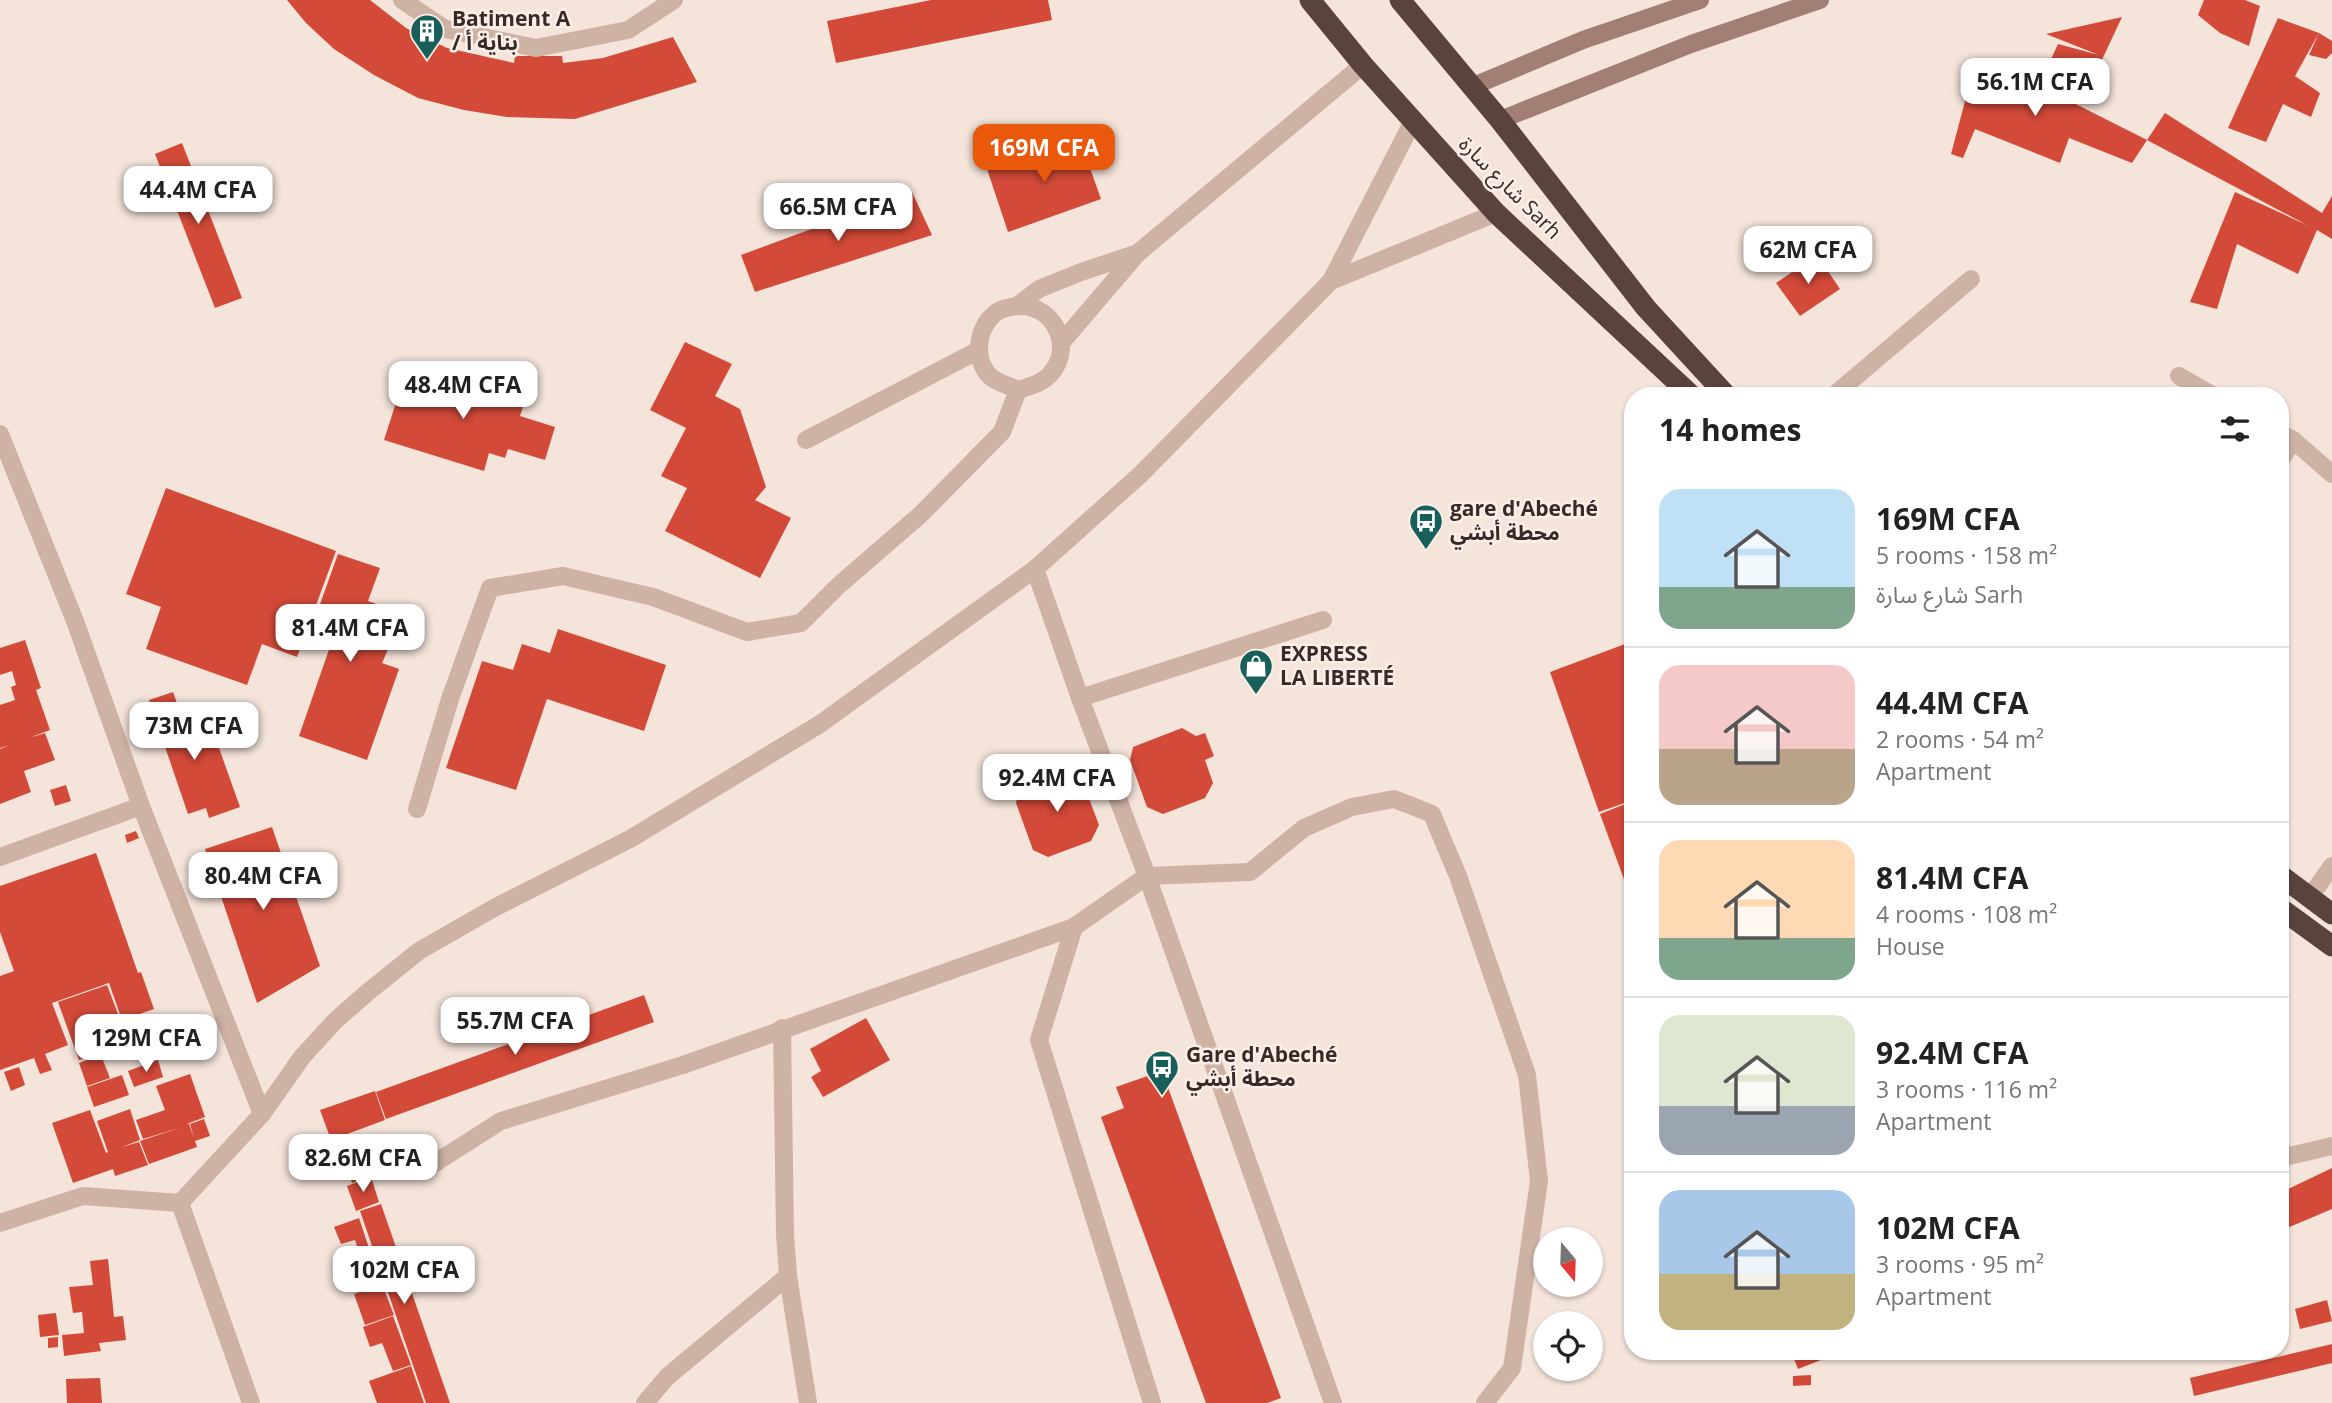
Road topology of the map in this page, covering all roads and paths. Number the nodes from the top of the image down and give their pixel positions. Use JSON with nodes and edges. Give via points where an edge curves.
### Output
{"nodes":[{"id":1,"x":402,"y":0,"type":"edge"},
{"id":2,"x":674,"y":0,"type":"edge"},
{"id":3,"x":1310,"y":0,"type":"edge"},
{"id":4,"x":1400,"y":0,"type":"edge"},
{"id":5,"x":1700,"y":0,"type":"edge"},
{"id":6,"x":1820,"y":0,"type":"edge"},
{"id":7,"x":1363,"y":65,"type":"junction"},
{"id":8,"x":1471,"y":87,"type":"junction"},
{"id":9,"x":1500,"y":120,"type":"junction"},
{"id":10,"x":1413,"y":121,"type":"junction"},
{"id":11,"x":1496,"y":213,"type":"junction"},
{"id":12,"x":1138,"y":253,"type":"junction"},
{"id":13,"x":1971,"y":279,"type":"dead end"},
{"id":14,"x":1331,"y":281,"type":"junction"},
{"id":15,"x":1017,"y":306,"type":"junction"},
{"id":16,"x":1061,"y":343,"type":"junction"},
{"id":17,"x":979,"y":350,"type":"junction"},
{"id":18,"x":2179,"y":376,"type":"dead end"},
{"id":19,"x":1682,"y":387,"type":"edge"},
{"id":20,"x":1719,"y":387,"type":"edge"},
{"id":21,"x":1844,"y":387,"type":"edge"},
{"id":22,"x":2198,"y":387,"type":"edge"},
{"id":23,"x":1018,"y":390,"type":"junction"},
{"id":24,"x":0,"y":434,"type":"edge"},
{"id":25,"x":2289,"y":438,"type":"edge"},
{"id":26,"x":806,"y":440,"type":"dead end"},
{"id":27,"x":2332,"y":474,"type":"edge"},
{"id":28,"x":1035,"y":569,"type":"junction"},
{"id":29,"x":1323,"y":620,"type":"dead end"},
{"id":30,"x":1080,"y":698,"type":"junction"},
{"id":31,"x":141,"y":806,"type":"junction"},
{"id":32,"x":417,"y":809,"type":"dead end"},
{"id":33,"x":0,"y":856,"type":"edge"},
{"id":34,"x":2332,"y":866,"type":"edge"},
{"id":35,"x":1147,"y":876,"type":"junction"},
{"id":36,"x":2289,"y":881,"type":"edge"},
{"id":37,"x":2310,"y":897,"type":"junction"},
{"id":38,"x":2332,"y":914,"type":"edge"},
{"id":39,"x":2289,"y":915,"type":"edge"},
{"id":40,"x":1074,"y":927,"type":"junction"},
{"id":41,"x":2332,"y":946,"type":"edge"},
{"id":42,"x":782,"y":1028,"type":"junction"},
{"id":43,"x":262,"y":1114,"type":"junction"},
{"id":44,"x":2332,"y":1146,"type":"edge"},
{"id":45,"x":2289,"y":1156,"type":"edge"},
{"id":46,"x":435,"y":1163,"type":"dead end"},
{"id":47,"x":180,"y":1203,"type":"junction"},
{"id":48,"x":0,"y":1223,"type":"edge"},
{"id":49,"x":788,"y":1276,"type":"junction"},
{"id":50,"x":251,"y":1403,"type":"edge"},
{"id":51,"x":645,"y":1403,"type":"edge"},
{"id":52,"x":808,"y":1403,"type":"edge"},
{"id":53,"x":1152,"y":1403,"type":"edge"},
{"id":54,"x":1333,"y":1403,"type":"edge"},
{"id":55,"x":1485,"y":1403,"type":"edge"}],
"edges":[{"from":1,"to":2,"type":"street","via":[[445,29],[536,48],[628,30]]},
{"from":3,"to":7,"type":"highway","name":"شارع سارة Sarh"},
{"from":4,"to":8,"type":"highway","name":"شارع سارة Sarh"},
{"from":5,"to":8,"type":"street","via":[[1583,40]]},
{"from":6,"to":9,"type":"street","via":[[1691,44]]},
{"from":7,"to":10,"type":"highway","name":"شارع سارة Sarh"},
{"from":7,"to":12,"type":"street"},
{"from":8,"to":9,"type":"highway","name":"شارع سارة Sarh"},
{"from":9,"to":20,"type":"highway","name":"شارع سارة Sarh","via":[[1646,308]]},
{"from":10,"to":11,"type":"highway","name":"شارع سارة Sarh"},
{"from":10,"to":14,"type":"street"},
{"from":11,"to":14,"type":"street"},
{"from":11,"to":19,"type":"highway","name":"شارع سارة Sarh"},
{"from":12,"to":15,"type":"street","via":[[1039,289]]},
{"from":12,"to":16,"type":"street"},
{"from":13,"to":21,"type":"street"},
{"from":14,"to":28,"type":"street","via":[[1141,474]]},
{"from":15,"to":16,"type":"street","via":[[1047,315],[1057,327]]},
{"from":15,"to":17,"type":"street","via":[[988,320],[980,334]]},
{"from":16,"to":23,"type":"street","via":[[1060,359],[1052,373]]},
{"from":17,"to":23,"type":"street","via":[[983,366],[993,378]]},
{"from":17,"to":26,"type":"street"},
{"from":18,"to":22,"type":"street"},
{"from":23,"to":32,"type":"street","via":[[1002,432],[920,515],[801,623],[747,632],[653,597],[563,576],[490,588]]},
{"from":24,"to":31,"type":"street","via":[[75,621]]},
{"from":25,"to":27,"type":"street"},
{"from":28,"to":30,"type":"street"},
{"from":28,"to":43,"type":"street","via":[[820,724],[630,839],[419,951],[336,1020],[302,1057]]},
{"from":29,"to":30,"type":"street"},
{"from":30,"to":35,"type":"street"},
{"from":31,"to":33,"type":"street"},
{"from":31,"to":43,"type":"street"},
{"from":34,"to":37,"type":"street"},
{"from":35,"to":40,"type":"street"},
{"from":35,"to":54,"type":"street"},
{"from":35,"to":55,"type":"street","via":[[1250,872],[1304,828],[1352,807],[1394,799],[1432,814],[1527,1075],[1539,1181],[1513,1368]]},
{"from":36,"to":37,"type":"highway"},
{"from":37,"to":38,"type":"highway"},
{"from":39,"to":41,"type":"highway"},
{"from":40,"to":42,"type":"street"},
{"from":40,"to":53,"type":"street","via":[[1039,1040]]},
{"from":42,"to":46,"type":"street","via":[[683,1065],[500,1121]]},
{"from":42,"to":49,"type":"street"},
{"from":43,"to":47,"type":"street"},
{"from":44,"to":45,"type":"street"},
{"from":47,"to":48,"type":"street","via":[[83,1196]]},
{"from":47,"to":50,"type":"street"},
{"from":49,"to":51,"type":"street","via":[[667,1377]]},
{"from":49,"to":52,"type":"street"}]}
